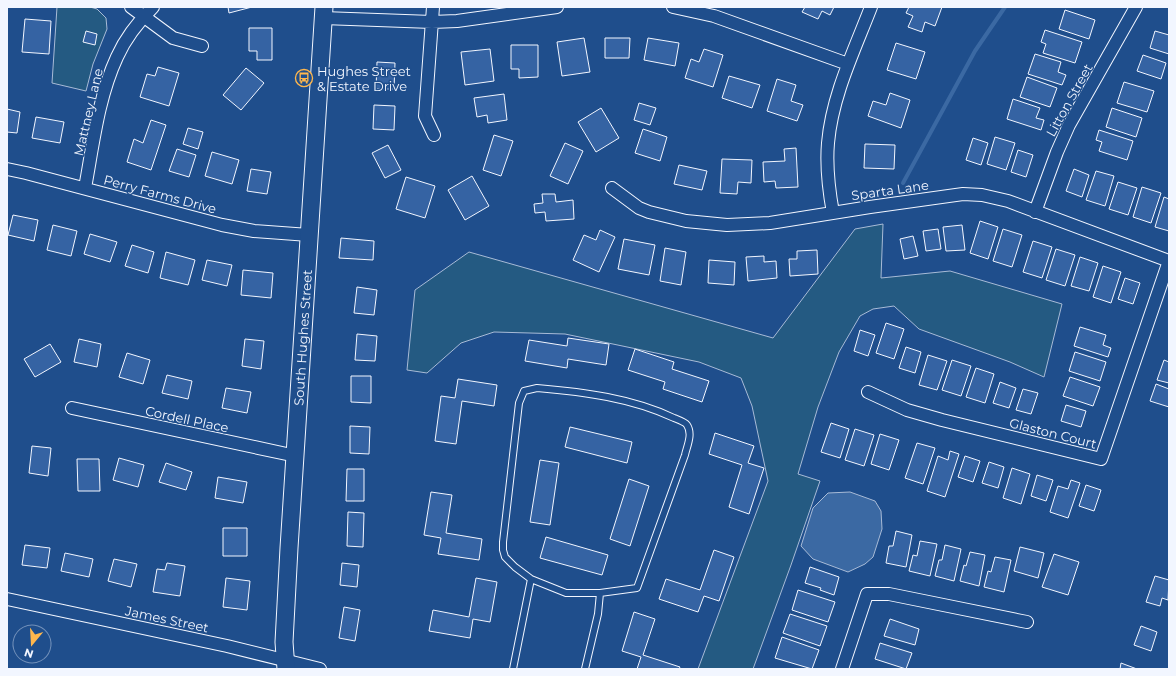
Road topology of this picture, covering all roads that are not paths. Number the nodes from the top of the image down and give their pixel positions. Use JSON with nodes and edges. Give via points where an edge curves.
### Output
{"nodes":[{"id":1,"x":131,"y":7,"type":"edge"},
{"id":2,"x":153,"y":7,"type":"edge"},
{"id":3,"x":433,"y":7,"type":"edge"},
{"id":4,"x":557,"y":7,"type":"edge"},
{"id":5,"x":673,"y":7,"type":"edge"},
{"id":6,"x":870,"y":7,"type":"edge"},
{"id":7,"x":1136,"y":7,"type":"edge"},
{"id":8,"x":324,"y":12,"type":"edge"},
{"id":9,"x":143,"y":16,"type":"junction"},
{"id":10,"x":432,"y":22,"type":"junction"},
{"id":11,"x":202,"y":46,"type":"dead end"},
{"id":12,"x":848,"y":64,"type":"junction"},
{"id":13,"x":434,"y":135,"type":"dead end"},
{"id":14,"x":7,"y":169,"type":"edge"},
{"id":15,"x":85,"y":188,"type":"junction"},
{"id":16,"x":612,"y":188,"type":"dead end"},
{"id":17,"x":1035,"y":212,"type":"junction"},
{"id":18,"x":833,"y":213,"type":"junction"},
{"id":19,"x":308,"y":235,"type":"junction"},
{"id":20,"x":1169,"y":261,"type":"edge"},
{"id":21,"x":868,"y":392,"type":"dead end"},
{"id":22,"x":72,"y":408,"type":"dead end"},
{"id":23,"x":296,"y":456,"type":"junction"},
{"id":24,"x":531,"y":579,"type":"junction"},
{"id":25,"x":600,"y":593,"type":"junction"},
{"id":26,"x":7,"y":599,"type":"edge"},
{"id":27,"x":1027,"y":622,"type":"dead end"},
{"id":28,"x":286,"y":665,"type":"edge"},
{"id":29,"x":320,"y":669,"type":"edge"},
{"id":30,"x":513,"y":669,"type":"edge"},
{"id":31,"x":585,"y":669,"type":"edge"},
{"id":32,"x":842,"y":669,"type":"edge"}],
"edges":[{"from":1,"to":9,"type":"street"},
{"from":2,"to":9,"type":"street","name":"Mattney Lane"},
{"from":3,"to":10,"type":"street"},
{"from":4,"to":10,"type":"street"},
{"from":5,"to":12,"type":"street","via":[[714,16]]},
{"from":6,"to":12,"type":"street"},
{"from":7,"to":17,"type":"street","name":"Litton Street","via":[[1069,126]]},
{"from":8,"to":10,"type":"street"},
{"from":8,"to":19,"type":"street","name":"South Hughes Street"},
{"from":9,"to":11,"type":"street","via":[[173,38]]},
{"from":9,"to":15,"type":"street","name":"Mattney Lane","via":[[117,55],[109,76]]},
{"from":10,"to":13,"type":"street","via":[[425,116]]},
{"from":12,"to":18,"type":"street","via":[[836,102],[828,143]]},
{"from":14,"to":15,"type":"street","name":"Perry Farms Drive"},
{"from":15,"to":19,"type":"street","name":"Perry Farms Drive","via":[[222,225],[254,231]]},
{"from":16,"to":18,"type":"street","name":"Sparta Lane","via":[[639,208],[660,216],[686,221],[745,225]]},
{"from":17,"to":18,"type":"street","name":"Sparta Lane","via":[[982,195],[963,194]]},
{"from":17,"to":20,"type":"street","name":"Sparta Lane"},
{"from":19,"to":23,"type":"street","name":"South Hughes Street"},
{"from":20,"to":21,"type":"street","name":"Glaston Court","via":[[1101,459],[907,410]]},
{"from":22,"to":23,"type":"street","name":"Cordell Place"},
{"from":23,"to":28,"type":"street","name":"South Hughes Street","via":[[289,548]]},
{"from":24,"to":25,"type":"lane","via":[[566,593]]},
{"from":24,"to":25,"type":"lane","via":[[505,557],[503,550],[519,403],[524,391],[537,388],[577,391],[636,404],[670,416],[686,424],[690,436],[637,588]]},
{"from":24,"to":30,"type":"lane"},
{"from":25,"to":31,"type":"lane","via":[[598,614]]},
{"from":26,"to":28,"type":"street","name":"James Street","via":[[269,656]]},
{"from":27,"to":32,"type":"street","via":[[889,594],[867,594]]},
{"from":28,"to":29,"type":"street","name":"James Street"}]}
